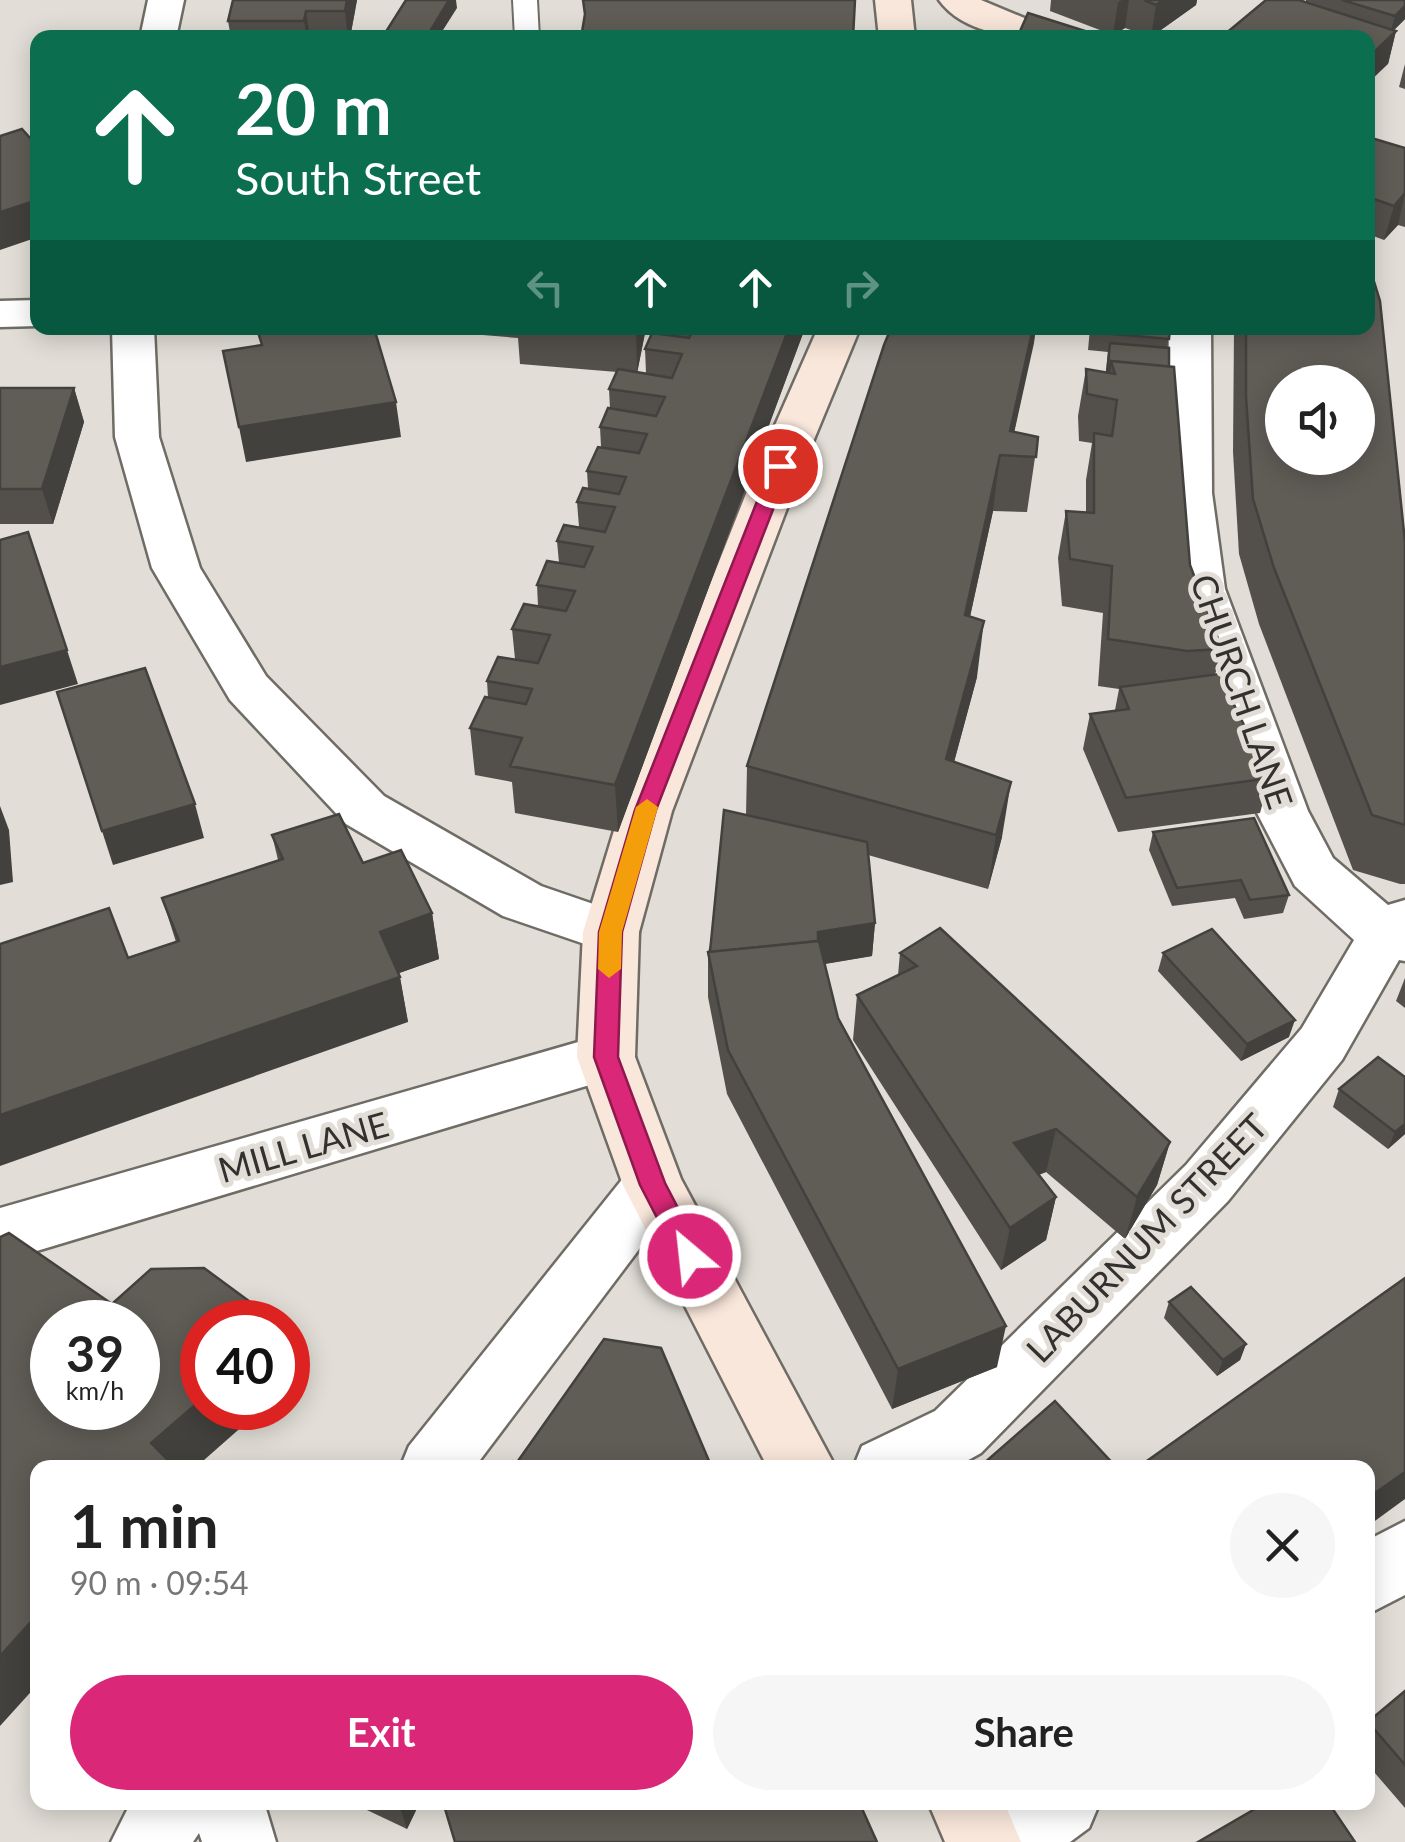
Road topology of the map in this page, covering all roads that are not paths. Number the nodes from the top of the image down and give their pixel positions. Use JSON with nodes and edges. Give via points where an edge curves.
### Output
{"nodes":[{"id":1,"x":166,"y":0,"type":"edge"},
{"id":2,"x":525,"y":0,"type":"edge"},
{"id":3,"x":894,"y":0,"type":"edge"},
{"id":4,"x":969,"y":12,"type":"edge"},
{"id":5,"x":160,"y":30,"type":"edge"},
{"id":6,"x":527,"y":30,"type":"edge"},
{"id":7,"x":896,"y":30,"type":"edge"},
{"id":8,"x":1018,"y":30,"type":"edge"},
{"id":9,"x":30,"y":313,"type":"edge"},
{"id":10,"x":0,"y":314,"type":"edge"},
{"id":11,"x":133,"y":335,"type":"edge"},
{"id":12,"x":836,"y":335,"type":"edge"},
{"id":13,"x":1190,"y":335,"type":"edge"},
{"id":14,"x":611,"y":932,"type":"junction"},
{"id":15,"x":1398,"y":932,"type":"edge"},
{"id":16,"x":606,"y":1057,"type":"junction"},
{"id":17,"x":653,"y":1185,"type":"junction"},
{"id":18,"x":0,"y":1235,"type":"edge"},
{"id":19,"x":439,"y":1460,"type":"edge"},
{"id":20,"x":799,"y":1460,"type":"edge"},
{"id":21,"x":902,"y":1460,"type":"edge"},
{"id":22,"x":1405,"y":1554,"type":"edge"},
{"id":23,"x":1375,"y":1576,"type":"edge"},
{"id":24,"x":170,"y":1810,"type":"edge"},
{"id":25,"x":229,"y":1810,"type":"edge"},
{"id":26,"x":969,"y":1810,"type":"edge"},
{"id":27,"x":1052,"y":1810,"type":"edge"},
{"id":28,"x":148,"y":1842,"type":"edge"},
{"id":29,"x":239,"y":1842,"type":"edge"},
{"id":30,"x":984,"y":1842,"type":"edge"},
{"id":31,"x":1008,"y":1842,"type":"edge"}],
"edges":[{"from":1,"to":5,"type":"street"},
{"from":2,"to":6,"type":"lane"},
{"from":3,"to":7,"type":"street"},
{"from":4,"to":8,"type":"street"},
{"from":9,"to":10,"type":"street"},
{"from":11,"to":14,"type":"street","via":[[137,438],[176,568],[248,688],[366,810],[522,901]]},
{"from":12,"to":14,"type":"street","via":[[646,810]]},
{"from":13,"to":15,"type":"street","name":"CHURCH LANE","via":[[1189,493],[1201,590],[1282,811],[1314,872]]},
{"from":14,"to":16,"type":"street"},
{"from":15,"to":21,"type":"street","name":"LABURNUM STREET","via":[[1322,1044],[1207,1183],[958,1432]]},
{"from":16,"to":17,"type":"street"},
{"from":16,"to":18,"type":"street","name":"MILL LANE"},
{"from":17,"to":19,"type":"street"},
{"from":17,"to":20,"type":"street"},
{"from":22,"to":23,"type":"street"},
{"from":24,"to":28,"type":"street"},
{"from":25,"to":29,"type":"street"},
{"from":26,"to":30,"type":"street"},
{"from":27,"to":31,"type":"street"}]}
